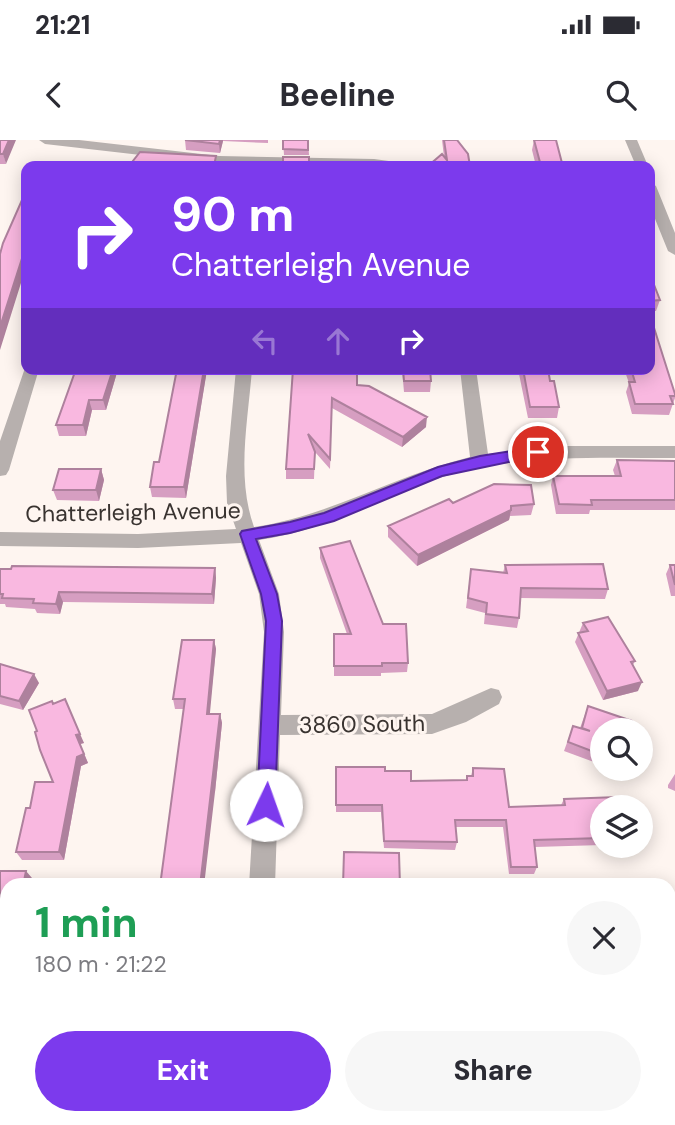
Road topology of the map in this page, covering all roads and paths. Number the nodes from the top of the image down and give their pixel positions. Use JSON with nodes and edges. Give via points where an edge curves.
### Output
{"nodes":[{"id":1,"x":45,"y":140,"type":"edge"},
{"id":2,"x":631,"y":140,"type":"edge"},
{"id":3,"x":213,"y":161,"type":"edge"},
{"id":4,"x":640,"y":161,"type":"edge"},
{"id":5,"x":655,"y":201,"type":"edge"},
{"id":6,"x":675,"y":251,"type":"edge"},
{"id":7,"x":29,"y":375,"type":"edge"},
{"id":8,"x":244,"y":375,"type":"edge"},
{"id":9,"x":469,"y":375,"type":"edge"},
{"id":10,"x":675,"y":452,"type":"edge"},
{"id":11,"x":480,"y":461,"type":"junction"},
{"id":12,"x":0,"y":470,"type":"edge"},
{"id":13,"x":247,"y":534,"type":"junction"},
{"id":14,"x":0,"y":539,"type":"edge"},
{"id":15,"x":491,"y":697,"type":"dead end"},
{"id":16,"x":269,"y":725,"type":"junction"},
{"id":17,"x":262,"y":878,"type":"edge"}],
"edges":[{"from":1,"to":3,"type":"street","via":[[98,151]]},
{"from":2,"to":4,"type":"street"},
{"from":5,"to":6,"type":"street"},
{"from":7,"to":12,"type":"street"},
{"from":8,"to":13,"type":"street","via":[[234,493]]},
{"from":9,"to":11,"type":"street"},
{"from":10,"to":11,"type":"street","name":"Chatterleigh Avenue","via":[[538,452]]},
{"from":11,"to":13,"type":"street","name":"Chatterleigh Avenue","via":[[418,479],[328,517]]},
{"from":13,"to":14,"type":"street","name":"Chatterleigh Avenue","via":[[192,539]]},
{"from":13,"to":16,"type":"street","via":[[274,621]]},
{"from":15,"to":16,"type":"street","name":"3860 South","via":[[432,724]]},
{"from":16,"to":17,"type":"street"}]}
